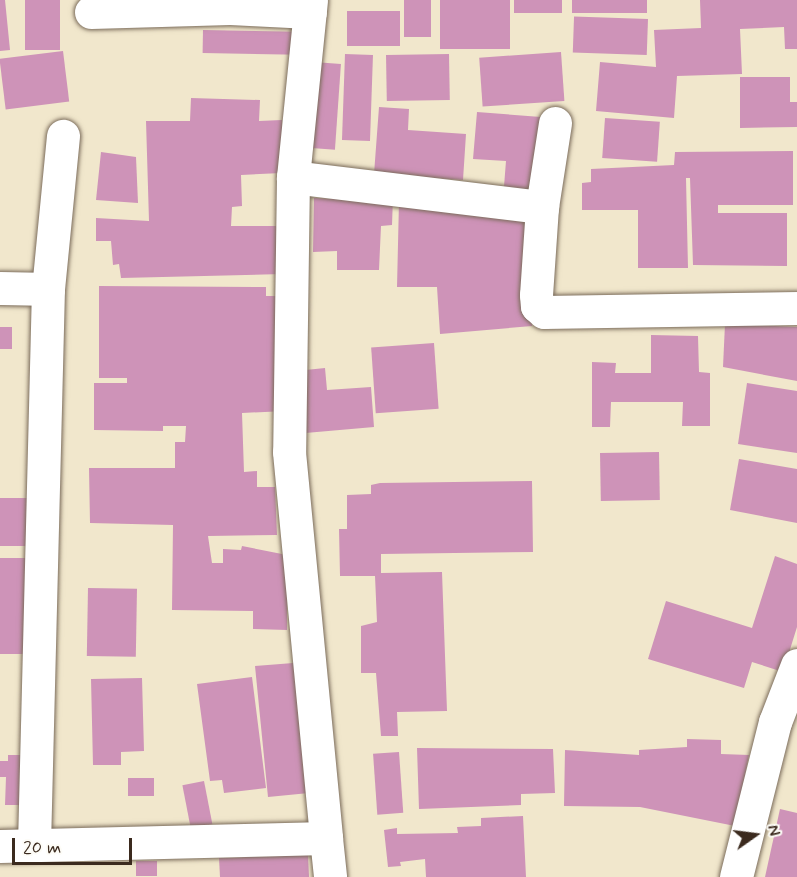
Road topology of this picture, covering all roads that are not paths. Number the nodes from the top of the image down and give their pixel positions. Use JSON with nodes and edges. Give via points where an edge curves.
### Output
{"nodes":[{"id":1,"x":310,"y":6,"type":"edge"},
{"id":2,"x":91,"y":12,"type":"dead end"},
{"id":3,"x":555,"y":123,"type":"dead end"},
{"id":4,"x":63,"y":136,"type":"dead end"},
{"id":5,"x":293,"y":177,"type":"junction"},
{"id":6,"x":542,"y":207,"type":"junction"},
{"id":7,"x":0,"y":288,"type":"edge"},
{"id":8,"x":48,"y":289,"type":"junction"},
{"id":9,"x":797,"y":308,"type":"edge"},
{"id":10,"x":796,"y":672,"type":"edge"},
{"id":11,"x":326,"y":838,"type":"junction"},
{"id":12,"x":34,"y":845,"type":"junction"},
{"id":13,"x":0,"y":846,"type":"edge"},
{"id":14,"x":330,"y":877,"type":"edge"},
{"id":15,"x":736,"y":877,"type":"edge"}],
"edges":[{"from":1,"to":2,"type":"street"},
{"from":1,"to":5,"type":"street"},
{"from":3,"to":6,"type":"street"},
{"from":4,"to":8,"type":"street"},
{"from":5,"to":6,"type":"street"},
{"from":5,"to":11,"type":"street","via":[[289,452]]},
{"from":6,"to":9,"type":"street","via":[[536,295],[537,306],[544,312]]},
{"from":7,"to":8,"type":"street"},
{"from":8,"to":12,"type":"street"},
{"from":10,"to":15,"type":"street","via":[[775,722]]},
{"from":11,"to":12,"type":"street"},
{"from":11,"to":14,"type":"street"},
{"from":12,"to":13,"type":"street"}]}
